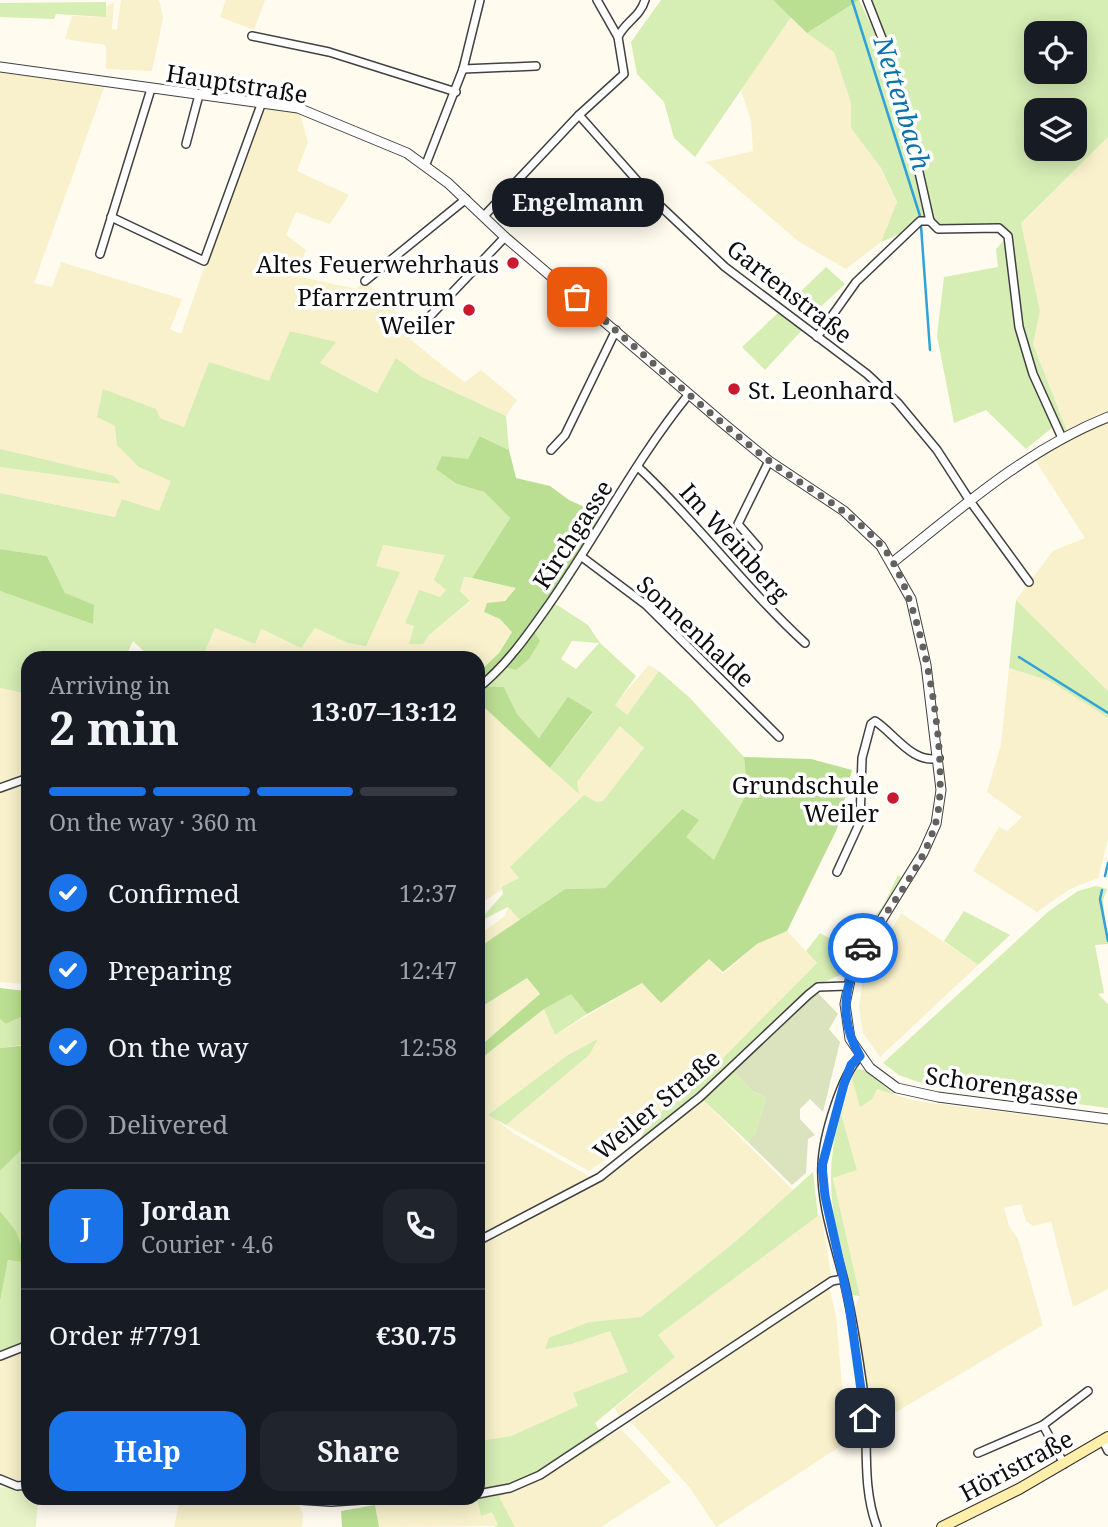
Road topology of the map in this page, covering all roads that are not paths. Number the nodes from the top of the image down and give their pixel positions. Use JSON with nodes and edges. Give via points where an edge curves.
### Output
{"nodes":[{"id":1,"x":480,"y":0,"type":"edge"},
{"id":2,"x":597,"y":0,"type":"edge"},
{"id":3,"x":645,"y":0,"type":"edge"},
{"id":4,"x":867,"y":0,"type":"edge"},
{"id":5,"x":252,"y":36,"type":"dead end"},
{"id":6,"x":618,"y":37,"type":"junction"},
{"id":7,"x":536,"y":66,"type":"dead end"},
{"id":8,"x":0,"y":67,"type":"edge"},
{"id":9,"x":463,"y":69,"type":"junction"},
{"id":10,"x":152,"y":89,"type":"junction"},
{"id":11,"x":456,"y":92,"type":"junction"},
{"id":12,"x":199,"y":95,"type":"junction"},
{"id":13,"x":262,"y":102,"type":"junction"},
{"id":14,"x":579,"y":115,"type":"junction"},
{"id":15,"x":186,"y":144,"type":"dead end"},
{"id":16,"x":426,"y":164,"type":"junction"},
{"id":17,"x":466,"y":199,"type":"junction"},
{"id":18,"x":484,"y":216,"type":"junction"},
{"id":19,"x":111,"y":217,"type":"junction"},
{"id":20,"x":930,"y":221,"type":"junction"},
{"id":21,"x":505,"y":237,"type":"junction"},
{"id":22,"x":100,"y":254,"type":"dead end"},
{"id":23,"x":365,"y":281,"type":"dead end"},
{"id":24,"x":616,"y":330,"type":"junction"},
{"id":25,"x":416,"y":331,"type":"dead end"},
{"id":26,"x":817,"y":337,"type":"junction"},
{"id":27,"x":689,"y":394,"type":"junction"},
{"id":28,"x":1108,"y":416,"type":"edge"},
{"id":29,"x":1062,"y":438,"type":"junction"},
{"id":30,"x":551,"y":450,"type":"dead end"},
{"id":31,"x":769,"y":461,"type":"junction"},
{"id":32,"x":638,"y":467,"type":"junction"},
{"id":33,"x":970,"y":501,"type":"junction"},
{"id":34,"x":758,"y":547,"type":"dead end"},
{"id":35,"x":582,"y":557,"type":"junction"},
{"id":36,"x":892,"y":563,"type":"junction"},
{"id":37,"x":1029,"y":582,"type":"dead end"},
{"id":38,"x":805,"y":643,"type":"dead end"},
{"id":39,"x":485,"y":681,"type":"edge"},
{"id":40,"x":779,"y":737,"type":"dead end"},
{"id":41,"x":939,"y":758,"type":"junction"},
{"id":42,"x":21,"y":780,"type":"edge"},
{"id":43,"x":0,"y":788,"type":"edge"},
{"id":44,"x":837,"y":872,"type":"dead end"},
{"id":45,"x":847,"y":986,"type":"junction"},
{"id":46,"x":860,"y":1056,"type":"junction"},
{"id":47,"x":1108,"y":1119,"type":"edge"},
{"id":48,"x":485,"y":1237,"type":"edge"},
{"id":49,"x":843,"y":1279,"type":"junction"},
{"id":50,"x":21,"y":1348,"type":"edge"},
{"id":51,"x":0,"y":1356,"type":"edge"},
{"id":52,"x":1088,"y":1391,"type":"dead end"},
{"id":53,"x":1043,"y":1425,"type":"junction"},
{"id":54,"x":1106,"y":1443,"type":"edge"},
{"id":55,"x":978,"y":1453,"type":"dead end"},
{"id":56,"x":1064,"y":1464,"type":"junction"},
{"id":57,"x":0,"y":1479,"type":"edge"},
{"id":58,"x":21,"y":1486,"type":"edge"},
{"id":59,"x":485,"y":1493,"type":"edge"},
{"id":60,"x":877,"y":1527,"type":"edge"},
{"id":61,"x":942,"y":1527,"type":"edge"}],
"edges":[{"from":1,"to":9,"type":"street"},
{"from":2,"to":6,"type":"street"},
{"from":3,"to":6,"type":"street"},
{"from":4,"to":20,"type":"street","via":[[898,79]]},
{"from":5,"to":11,"type":"street","via":[[329,52]]},
{"from":6,"to":14,"type":"street","via":[[624,74]]},
{"from":7,"to":9,"type":"street"},
{"from":8,"to":10,"type":"street","name":"Hauptstraße"},
{"from":9,"to":11,"type":"street"},
{"from":10,"to":12,"type":"street","name":"Hauptstraße"},
{"from":10,"to":19,"type":"street"},
{"from":11,"to":16,"type":"street"},
{"from":12,"to":13,"type":"street","name":"Hauptstraße"},
{"from":12,"to":15,"type":"street"},
{"from":13,"to":16,"type":"street","name":"Hauptstraße","via":[[337,122]]},
{"from":13,"to":19,"type":"street","via":[[204,261]]},
{"from":14,"to":18,"type":"street"},
{"from":14,"to":26,"type":"street","name":"Gartenstraße","via":[[687,233]]},
{"from":16,"to":17,"type":"street","name":"Hauptstraße"},
{"from":17,"to":18,"type":"street","name":"Hauptstraße"},
{"from":17,"to":23,"type":"street"},
{"from":18,"to":21,"type":"street","name":"Hauptstraße"},
{"from":19,"to":22,"type":"street"},
{"from":20,"to":26,"type":"street","via":[[920,221],[856,282]]},
{"from":20,"to":29,"type":"street","via":[[938,229],[999,228],[1008,236],[1019,327],[1033,374]]},
{"from":21,"to":24,"type":"street","name":"Hauptstraße"},
{"from":21,"to":25,"type":"street"},
{"from":24,"to":27,"type":"street","name":"Hauptstraße"},
{"from":24,"to":30,"type":"street","via":[[565,435]]},
{"from":26,"to":33,"type":"street","name":"Gartenstraße","via":[[898,403],[937,450]]},
{"from":27,"to":31,"type":"street","name":"Hauptstraße"},
{"from":27,"to":32,"type":"street","name":"Kirchgasse"},
{"from":28,"to":29,"type":"street"},
{"from":29,"to":33,"type":"street"},
{"from":31,"to":34,"type":"street","via":[[738,524]]},
{"from":31,"to":36,"type":"street","name":"Hauptstraße","via":[[844,510]]},
{"from":32,"to":35,"type":"street","name":"Kirchgasse"},
{"from":32,"to":38,"type":"street","name":"Im Weinberg","via":[[766,608]]},
{"from":33,"to":36,"type":"street"},
{"from":33,"to":37,"type":"street","name":"Gartenstraße"},
{"from":35,"to":39,"type":"street","name":"Kirchgasse","via":[[517,650]]},
{"from":35,"to":40,"type":"street","name":"Sonnenhalde","via":[[646,606]]},
{"from":36,"to":41,"type":"street","name":"Hauptstraße","via":[[911,598]]},
{"from":41,"to":44,"type":"street","via":[[924,758],[881,725],[871,724],[862,758],[860,822]]},
{"from":41,"to":45,"type":"street","name":"Hauptstraße","via":[[942,790],[936,824],[899,895],[865,945]]},
{"from":42,"to":43,"type":"street"},
{"from":45,"to":46,"type":"street","name":"Hauptstraße","via":[[845,1018]]},
{"from":45,"to":48,"type":"street","name":"Weiler Straße","via":[[818,987],[699,1097],[600,1177]]},
{"from":46,"to":47,"type":"street","name":"Schorengasse","via":[[897,1088]]},
{"from":46,"to":49,"type":"street","via":[[844,1084],[822,1166]]},
{"from":49,"to":59,"type":"street","via":[[832,1280],[540,1475]]},
{"from":49,"to":60,"type":"street","via":[[864,1397],[870,1510]]},
{"from":50,"to":51,"type":"street"},
{"from":52,"to":53,"type":"street"},
{"from":53,"to":55,"type":"street"},
{"from":53,"to":56,"type":"street"},
{"from":54,"to":56,"type":"main road","name":"Höristraße"},
{"from":56,"to":61,"type":"main road","name":"Höristraße"},
{"from":57,"to":58,"type":"street"}]}
